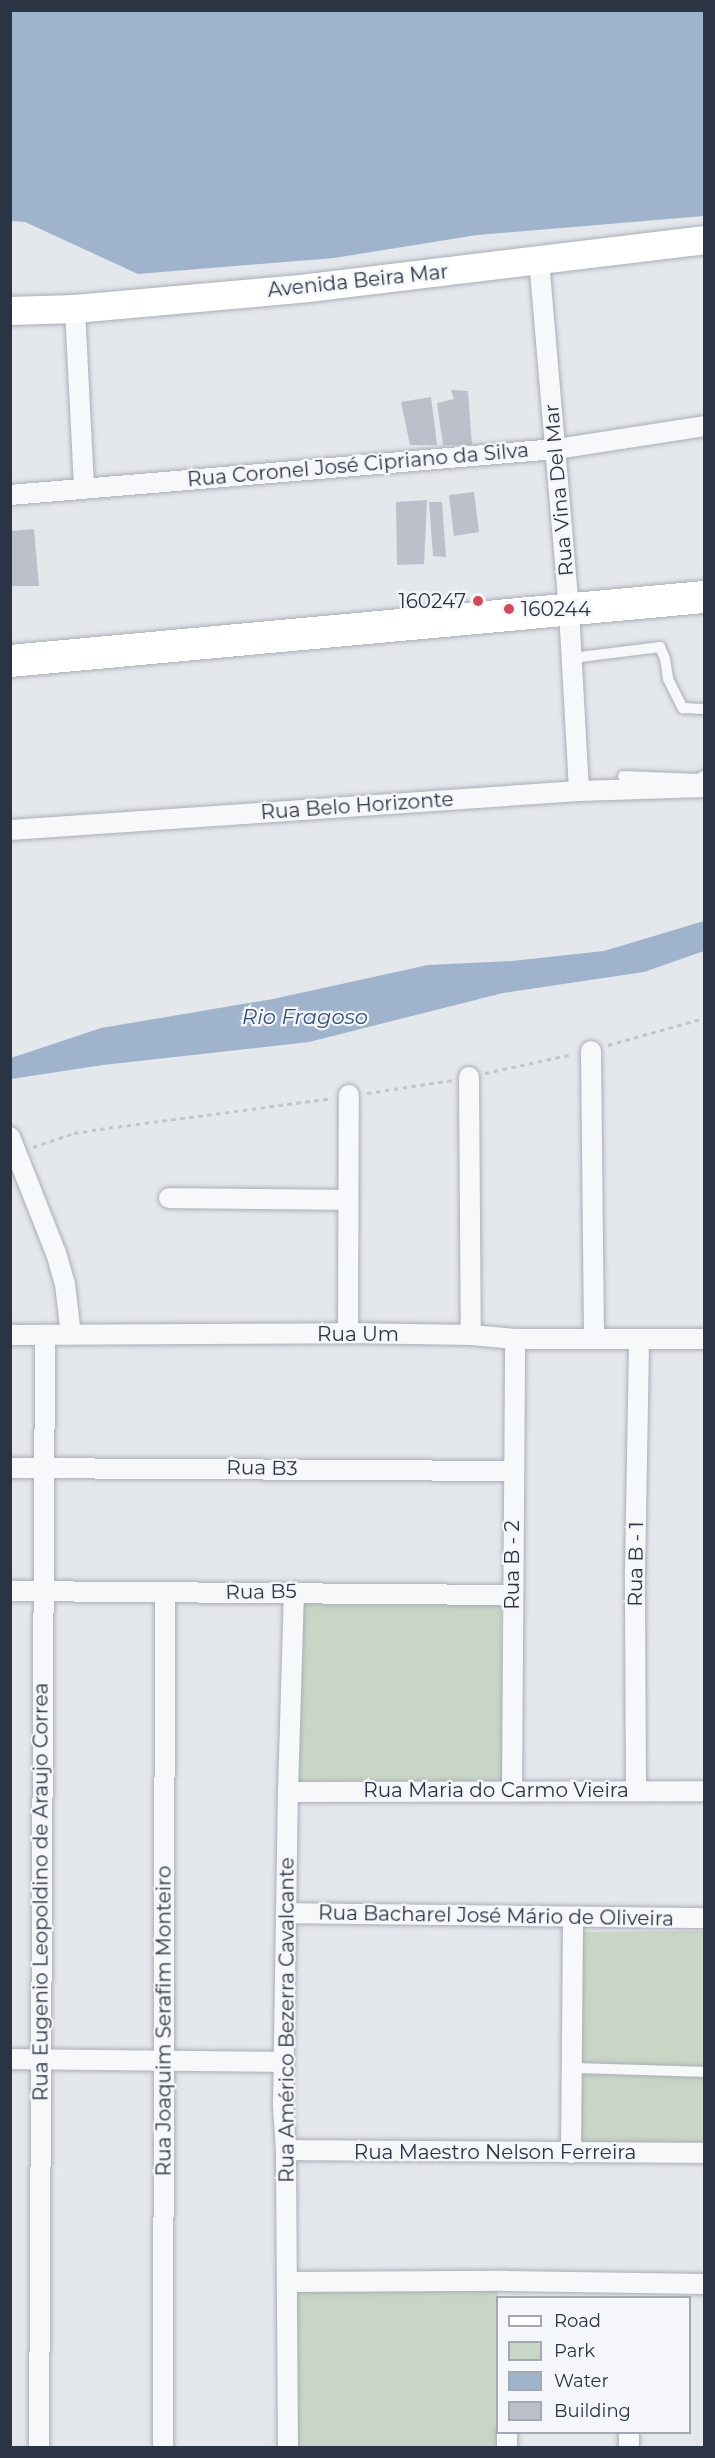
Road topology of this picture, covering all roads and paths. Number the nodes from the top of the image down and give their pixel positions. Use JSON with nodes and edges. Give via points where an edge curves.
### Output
{"nodes":[{"id":1,"x":705,"y":240,"type":"edge"},
{"id":2,"x":539,"y":260,"type":"junction"},
{"id":3,"x":75,"y":309,"type":"junction"},
{"id":4,"x":10,"y":311,"type":"edge"},
{"id":5,"x":705,"y":426,"type":"edge"},
{"id":6,"x":556,"y":449,"type":"junction"},
{"id":7,"x":84,"y":489,"type":"junction"},
{"id":8,"x":10,"y":495,"type":"edge"},
{"id":9,"x":705,"y":597,"type":"edge"},
{"id":10,"x":569,"y":611,"type":"junction"},
{"id":11,"x":572,"y":658,"type":"junction"},
{"id":12,"x":10,"y":661,"type":"edge"},
{"id":13,"x":705,"y":709,"type":"edge"},
{"id":14,"x":623,"y":776,"type":"dead end"},
{"id":15,"x":705,"y":777,"type":"edge"},
{"id":16,"x":705,"y":787,"type":"edge"},
{"id":17,"x":579,"y":791,"type":"junction"},
{"id":18,"x":10,"y":830,"type":"edge"},
{"id":19,"x":591,"y":1051,"type":"dead end"},
{"id":20,"x":469,"y":1077,"type":"dead end"},
{"id":21,"x":349,"y":1095,"type":"dead end"},
{"id":22,"x":10,"y":1137,"type":"edge"},
{"id":23,"x":169,"y":1198,"type":"dead end"},
{"id":24,"x":347,"y":1200,"type":"junction"},
{"id":25,"x":348,"y":1333,"type":"junction"},
{"id":26,"x":10,"y":1335,"type":"edge"},
{"id":27,"x":71,"y":1335,"type":"junction"},
{"id":28,"x":471,"y":1335,"type":"junction"},
{"id":29,"x":45,"y":1336,"type":"junction"},
{"id":30,"x":594,"y":1337,"type":"junction"},
{"id":31,"x":515,"y":1339,"type":"junction"},
{"id":32,"x":639,"y":1339,"type":"junction"},
{"id":33,"x":705,"y":1339,"type":"edge"},
{"id":34,"x":10,"y":1468,"type":"edge"},
{"id":35,"x":45,"y":1468,"type":"junction"},
{"id":36,"x":513,"y":1471,"type":"junction"},
{"id":37,"x":10,"y":1590,"type":"edge"},
{"id":38,"x":44,"y":1590,"type":"junction"},
{"id":39,"x":294,"y":1592,"type":"junction"},
{"id":40,"x":165,"y":1594,"type":"junction"},
{"id":41,"x":512,"y":1595,"type":"junction"},
{"id":42,"x":636,"y":1790,"type":"junction"},
{"id":43,"x":512,"y":1791,"type":"junction"},
{"id":44,"x":705,"y":1791,"type":"edge"},
{"id":45,"x":288,"y":1792,"type":"junction"},
{"id":46,"x":288,"y":1913,"type":"junction"},
{"id":47,"x":573,"y":1917,"type":"junction"},
{"id":48,"x":705,"y":1918,"type":"edge"},
{"id":49,"x":10,"y":2059,"type":"edge"},
{"id":50,"x":42,"y":2060,"type":"junction"},
{"id":51,"x":164,"y":2061,"type":"junction"},
{"id":52,"x":284,"y":2062,"type":"junction"},
{"id":53,"x":572,"y":2068,"type":"junction"},
{"id":54,"x":705,"y":2072,"type":"edge"},
{"id":55,"x":286,"y":2150,"type":"junction"},
{"id":56,"x":571,"y":2153,"type":"junction"},
{"id":57,"x":705,"y":2153,"type":"edge"},
{"id":58,"x":287,"y":2282,"type":"junction"},
{"id":59,"x":705,"y":2284,"type":"edge"},
{"id":60,"x":506,"y":2289,"type":"edge"},
{"id":61,"x":629,"y":2290,"type":"edge"},
{"id":62,"x":39,"y":2448,"type":"edge"},
{"id":63,"x":163,"y":2448,"type":"edge"},
{"id":64,"x":288,"y":2448,"type":"edge"}],
"edges":[{"from":1,"to":2,"type":"main road","name":"Avenida Beira Mar"},
{"from":2,"to":3,"type":"main road","name":"Avenida Beira Mar","via":[[309,288]]},
{"from":2,"to":6,"type":"street","name":"Rua Vina Del Mar"},
{"from":3,"to":4,"type":"main road","name":"Avenida Beira Mar"},
{"from":3,"to":7,"type":"street"},
{"from":5,"to":6,"type":"street","name":"Rua Coronel José Cipriano da Silva"},
{"from":6,"to":7,"type":"street","name":"Rua Coronel José Cipriano da Silva"},
{"from":6,"to":10,"type":"street","name":"Rua Vina Del Mar"},
{"from":7,"to":8,"type":"street","name":"Rua Coronel José Cipriano da Silva"},
{"from":9,"to":10,"type":"main road"},
{"from":10,"to":11,"type":"street","name":"Rua Vina Del Mar"},
{"from":10,"to":12,"type":"main road"},
{"from":11,"to":13,"type":"lane","via":[[660,647],[668,679],[683,708]]},
{"from":11,"to":17,"type":"street","name":"Rua Vina Del Mar"},
{"from":14,"to":15,"type":"lane"},
{"from":16,"to":17,"type":"street","name":"Rua Belo Horizonte"},
{"from":17,"to":18,"type":"street","name":"Rua Belo Horizonte"},
{"from":19,"to":30,"type":"street"},
{"from":20,"to":28,"type":"street"},
{"from":21,"to":24,"type":"street"},
{"from":22,"to":27,"type":"street","via":[[56,1253],[65,1284]]},
{"from":23,"to":24,"type":"street"},
{"from":24,"to":25,"type":"street"},
{"from":25,"to":27,"type":"street","name":"Rua Um"},
{"from":25,"to":28,"type":"street","name":"Rua Um"},
{"from":26,"to":29,"type":"street","name":"Rua Um"},
{"from":27,"to":29,"type":"street","name":"Rua Um"},
{"from":28,"to":31,"type":"street","name":"Rua Um"},
{"from":29,"to":35,"type":"street","name":"Rua Eugenio Leopoldino de Araujo Correa"},
{"from":30,"to":31,"type":"street","name":"Rua Um"},
{"from":30,"to":32,"type":"street","name":"Rua Um"},
{"from":31,"to":36,"type":"street","name":"Rua B - 2"},
{"from":32,"to":33,"type":"street","name":"Rua Um"},
{"from":32,"to":42,"type":"street","name":"Rua B - 1"},
{"from":34,"to":35,"type":"street","name":"Rua B3"},
{"from":35,"to":36,"type":"street","name":"Rua B3"},
{"from":35,"to":38,"type":"street","name":"Rua Eugenio Leopoldino de Araujo Correa"},
{"from":36,"to":41,"type":"street","name":"Rua B - 2"},
{"from":37,"to":38,"type":"street","name":"Rua B5"},
{"from":38,"to":40,"type":"street","name":"Rua B5"},
{"from":38,"to":50,"type":"street","name":"Rua Eugenio Leopoldino de Araujo Correa"},
{"from":39,"to":40,"type":"street","name":"Rua B5"},
{"from":39,"to":41,"type":"street","name":"Rua B5"},
{"from":39,"to":45,"type":"street","name":"Rua Américo Bezerra Cavalcante"},
{"from":40,"to":51,"type":"street","name":"Rua Joaquim Serafim Monteiro"},
{"from":41,"to":43,"type":"street","name":"Rua B - 2"},
{"from":42,"to":43,"type":"street","name":"Rua Maria do Carmo Vieira"},
{"from":42,"to":44,"type":"street","name":"Rua Maria do Carmo Vieira"},
{"from":43,"to":45,"type":"street","name":"Rua Maria do Carmo Vieira"},
{"from":45,"to":46,"type":"street","name":"Rua Américo Bezerra Cavalcante"},
{"from":46,"to":47,"type":"street","name":"Rua Bacharel José Mário de Oliveira"},
{"from":46,"to":52,"type":"street","name":"Rua Américo Bezerra Cavalcante"},
{"from":47,"to":48,"type":"street","name":"Rua Bacharel José Mário de Oliveira"},
{"from":47,"to":53,"type":"street"},
{"from":49,"to":50,"type":"street"},
{"from":50,"to":51,"type":"street"},
{"from":50,"to":62,"type":"street","name":"Rua Eugenio Leopoldino de Araujo Correa"},
{"from":51,"to":52,"type":"street"},
{"from":51,"to":63,"type":"street","name":"Rua Joaquim Serafim Monteiro"},
{"from":52,"to":55,"type":"street","name":"Rua Américo Bezerra Cavalcante"},
{"from":53,"to":54,"type":"lane"},
{"from":53,"to":56,"type":"street"},
{"from":55,"to":56,"type":"street","name":"Rua Maestro Nelson Ferreira"},
{"from":55,"to":58,"type":"street","name":"Rua Américo Bezerra Cavalcante"},
{"from":56,"to":57,"type":"street","name":"Rua Maestro Nelson Ferreira"},
{"from":58,"to":60,"type":"street"},
{"from":58,"to":64,"type":"street","name":"Rua Américo Bezerra Cavalcante"},
{"from":59,"to":61,"type":"street"},
{"from":60,"to":61,"type":"street"}]}
